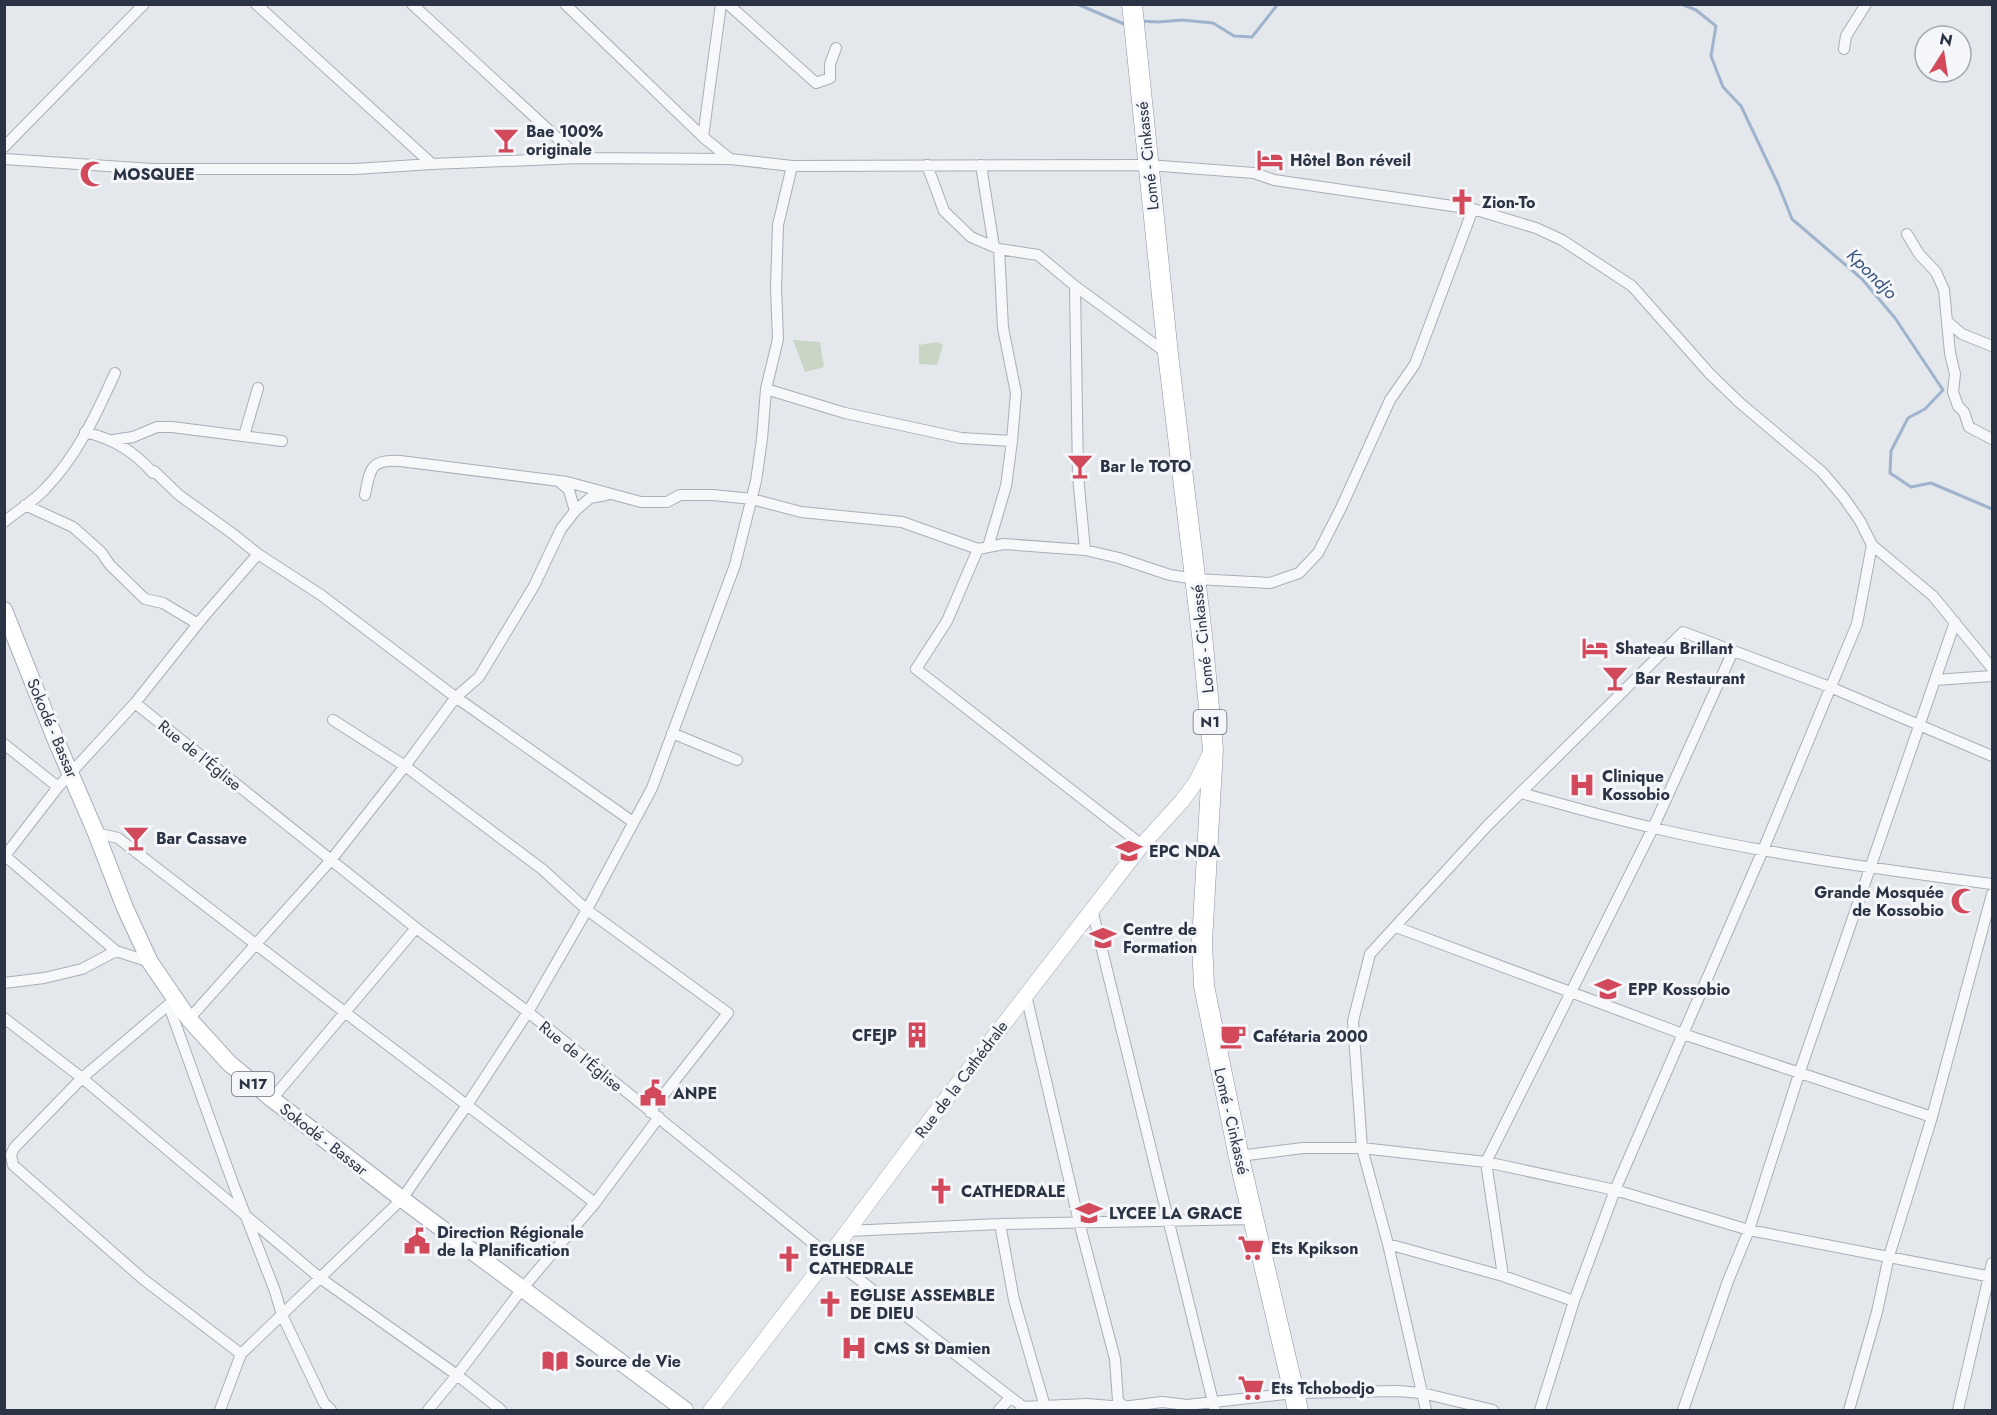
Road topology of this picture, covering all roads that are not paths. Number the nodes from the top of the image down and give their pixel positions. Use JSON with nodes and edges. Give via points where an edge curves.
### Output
{"nodes":[{"id":1,"x":144,"y":4,"type":"edge"},
{"id":2,"x":256,"y":4,"type":"edge"},
{"id":3,"x":412,"y":4,"type":"edge"},
{"id":4,"x":565,"y":4,"type":"edge"},
{"id":5,"x":722,"y":4,"type":"edge"},
{"id":6,"x":728,"y":4,"type":"edge"},
{"id":7,"x":1866,"y":4,"type":"edge"},
{"id":8,"x":1132,"y":6,"type":"edge"},
{"id":9,"x":836,"y":48,"type":"dead end"},
{"id":10,"x":1844,"y":49,"type":"dead end"},
{"id":11,"x":703,"y":137,"type":"junction"},
{"id":12,"x":4,"y":147,"type":"edge"},
{"id":13,"x":579,"y":158,"type":"junction"},
{"id":14,"x":4,"y":159,"type":"edge"},
{"id":15,"x":730,"y":159,"type":"junction"},
{"id":16,"x":432,"y":164,"type":"junction"},
{"id":17,"x":927,"y":165,"type":"junction"},
{"id":18,"x":981,"y":165,"type":"junction"},
{"id":19,"x":1148,"y":165,"type":"junction"},
{"id":20,"x":792,"y":166,"type":"junction"},
{"id":21,"x":1473,"y":209,"type":"junction"},
{"id":22,"x":1907,"y":234,"type":"dead end"},
{"id":23,"x":997,"y":248,"type":"junction"},
{"id":24,"x":1075,"y":285,"type":"junction"},
{"id":25,"x":1948,"y":322,"type":"junction"},
{"id":26,"x":1992,"y":346,"type":"edge"},
{"id":27,"x":1168,"y":354,"type":"junction"},
{"id":28,"x":115,"y":373,"type":"dead end"},
{"id":29,"x":258,"y":388,"type":"dead end"},
{"id":30,"x":765,"y":389,"type":"junction"},
{"id":31,"x":85,"y":432,"type":"junction"},
{"id":32,"x":243,"y":436,"type":"junction"},
{"id":33,"x":1992,"y":439,"type":"edge"},
{"id":34,"x":113,"y":440,"type":"junction"},
{"id":35,"x":282,"y":441,"type":"dead end"},
{"id":36,"x":1012,"y":441,"type":"junction"},
{"id":37,"x":560,"y":481,"type":"junction"},
{"id":38,"x":610,"y":494,"type":"junction"},
{"id":39,"x":365,"y":495,"type":"dead end"},
{"id":40,"x":752,"y":499,"type":"junction"},
{"id":41,"x":25,"y":505,"type":"junction"},
{"id":42,"x":575,"y":511,"type":"junction"},
{"id":43,"x":4,"y":522,"type":"edge"},
{"id":44,"x":1872,"y":545,"type":"junction"},
{"id":45,"x":983,"y":548,"type":"junction"},
{"id":46,"x":1085,"y":550,"type":"junction"},
{"id":47,"x":258,"y":554,"type":"junction"},
{"id":48,"x":1196,"y":579,"type":"junction"},
{"id":49,"x":4,"y":610,"type":"edge"},
{"id":50,"x":1955,"y":622,"type":"junction"},
{"id":51,"x":198,"y":624,"type":"junction"},
{"id":52,"x":1733,"y":651,"type":"junction"},
{"id":53,"x":1992,"y":668,"type":"edge"},
{"id":54,"x":1992,"y":676,"type":"edge"},
{"id":55,"x":1935,"y":680,"type":"junction"},
{"id":56,"x":1830,"y":687,"type":"junction"},
{"id":57,"x":456,"y":697,"type":"junction"},
{"id":58,"x":135,"y":703,"type":"junction"},
{"id":59,"x":333,"y":720,"type":"dead end"},
{"id":60,"x":1918,"y":726,"type":"junction"},
{"id":61,"x":672,"y":733,"type":"junction"},
{"id":62,"x":4,"y":744,"type":"edge"},
{"id":63,"x":1213,"y":749,"type":"junction"},
{"id":64,"x":1992,"y":756,"type":"edge"},
{"id":65,"x":737,"y":760,"type":"dead end"},
{"id":66,"x":405,"y":766,"type":"junction"},
{"id":67,"x":71,"y":772,"type":"junction"},
{"id":68,"x":58,"y":787,"type":"junction"},
{"id":69,"x":1521,"y":793,"type":"junction"},
{"id":70,"x":633,"y":822,"type":"junction"},
{"id":71,"x":1653,"y":828,"type":"junction"},
{"id":72,"x":96,"y":833,"type":"junction"},
{"id":73,"x":1142,"y":845,"type":"junction"},
{"id":74,"x":1763,"y":850,"type":"junction"},
{"id":75,"x":5,"y":856,"type":"edge"},
{"id":76,"x":331,"y":860,"type":"junction"},
{"id":77,"x":1870,"y":868,"type":"junction"},
{"id":78,"x":1992,"y":884,"type":"edge"},
{"id":79,"x":1992,"y":894,"type":"edge"},
{"id":80,"x":1092,"y":909,"type":"junction"},
{"id":81,"x":587,"y":910,"type":"junction"},
{"id":82,"x":1396,"y":927,"type":"junction"},
{"id":83,"x":416,"y":928,"type":"junction"},
{"id":84,"x":254,"y":944,"type":"junction"},
{"id":85,"x":116,"y":951,"type":"junction"},
{"id":86,"x":150,"y":962,"type":"junction"},
{"id":87,"x":4,"y":983,"type":"edge"},
{"id":88,"x":1572,"y":992,"type":"junction"},
{"id":89,"x":1026,"y":995,"type":"junction"},
{"id":90,"x":172,"y":1003,"type":"junction"},
{"id":91,"x":346,"y":1012,"type":"junction"},
{"id":92,"x":528,"y":1012,"type":"junction"},
{"id":93,"x":4,"y":1018,"type":"edge"},
{"id":94,"x":189,"y":1019,"type":"junction"},
{"id":95,"x":1683,"y":1034,"type":"junction"},
{"id":96,"x":1800,"y":1071,"type":"junction"},
{"id":97,"x":82,"y":1078,"type":"junction"},
{"id":98,"x":272,"y":1099,"type":"junction"},
{"id":99,"x":467,"y":1105,"type":"junction"},
{"id":100,"x":655,"y":1115,"type":"junction"},
{"id":101,"x":1932,"y":1117,"type":"junction"},
{"id":102,"x":1362,"y":1148,"type":"junction"},
{"id":103,"x":1239,"y":1156,"type":"junction"},
{"id":104,"x":1486,"y":1162,"type":"junction"},
{"id":105,"x":1615,"y":1190,"type":"junction"},
{"id":106,"x":402,"y":1199,"type":"junction"},
{"id":107,"x":595,"y":1203,"type":"junction"},
{"id":108,"x":247,"y":1214,"type":"junction"},
{"id":109,"x":1255,"y":1219,"type":"junction"},
{"id":110,"x":1167,"y":1220,"type":"junction"},
{"id":111,"x":1079,"y":1222,"type":"junction"},
{"id":112,"x":1000,"y":1224,"type":"junction"},
{"id":113,"x":848,"y":1230,"type":"junction"},
{"id":114,"x":1749,"y":1230,"type":"junction"},
{"id":115,"x":1388,"y":1244,"type":"junction"},
{"id":116,"x":830,"y":1256,"type":"junction"},
{"id":117,"x":1889,"y":1256,"type":"junction"},
{"id":118,"x":1992,"y":1263,"type":"edge"},
{"id":119,"x":1503,"y":1276,"type":"junction"},
{"id":120,"x":1991,"y":1277,"type":"edge"},
{"id":121,"x":320,"y":1278,"type":"junction"},
{"id":122,"x":522,"y":1289,"type":"junction"},
{"id":123,"x":1574,"y":1301,"type":"junction"},
{"id":124,"x":282,"y":1315,"type":"junction"},
{"id":125,"x":241,"y":1354,"type":"junction"},
{"id":126,"x":457,"y":1375,"type":"junction"},
{"id":127,"x":1422,"y":1393,"type":"junction"},
{"id":128,"x":1010,"y":1398,"type":"junction"},
{"id":129,"x":1296,"y":1402,"type":"edge"},
{"id":130,"x":1214,"y":1406,"type":"edge"},
{"id":131,"x":1024,"y":1408,"type":"edge"},
{"id":132,"x":1046,"y":1408,"type":"edge"},
{"id":133,"x":1126,"y":1409,"type":"edge"},
{"id":134,"x":220,"y":1410,"type":"edge"},
{"id":135,"x":331,"y":1410,"type":"edge"},
{"id":136,"x":428,"y":1410,"type":"edge"},
{"id":137,"x":501,"y":1410,"type":"edge"},
{"id":138,"x":685,"y":1410,"type":"edge"},
{"id":139,"x":711,"y":1410,"type":"edge"},
{"id":140,"x":999,"y":1410,"type":"edge"},
{"id":141,"x":1426,"y":1410,"type":"edge"},
{"id":142,"x":1493,"y":1410,"type":"edge"},
{"id":143,"x":1540,"y":1410,"type":"edge"},
{"id":144,"x":1683,"y":1410,"type":"edge"},
{"id":145,"x":1849,"y":1410,"type":"edge"},
{"id":146,"x":1958,"y":1410,"type":"edge"}],
"edges":[{"from":1,"to":12,"type":"street"},
{"from":2,"to":16,"type":"street"},
{"from":3,"to":13,"type":"street"},
{"from":4,"to":11,"type":"street"},
{"from":5,"to":11,"type":"street"},
{"from":6,"to":9,"type":"street","via":[[816,82],[830,78]]},
{"from":7,"to":10,"type":"street","via":[[1846,36]]},
{"from":8,"to":19,"type":"highway","name":"Lomé - Cinkassé","number":"N1"},
{"from":11,"to":15,"type":"street"},
{"from":13,"to":15,"type":"street"},
{"from":13,"to":16,"type":"street"},
{"from":14,"to":16,"type":"street","via":[[152,169],[355,169]]},
{"from":15,"to":20,"type":"street"},
{"from":17,"to":18,"type":"street"},
{"from":17,"to":20,"type":"street"},
{"from":17,"to":23,"type":"street","via":[[944,211],[972,237]]},
{"from":18,"to":19,"type":"street"},
{"from":18,"to":23,"type":"street"},
{"from":19,"to":21,"type":"street","via":[[1254,173],[1274,180]]},
{"from":19,"to":27,"type":"highway","name":"Lomé - Cinkassé","number":"N1"},
{"from":20,"to":30,"type":"street","via":[[778,225],[778,339]]},
{"from":21,"to":44,"type":"street","via":[[1562,240],[1632,286],[1710,374],[1822,472],[1860,521]]},
{"from":21,"to":48,"type":"street","via":[[1415,364],[1390,400],[1318,553],[1299,573],[1270,583]]},
{"from":22,"to":25,"type":"street","via":[[1936,272],[1944,290]]},
{"from":23,"to":24,"type":"street","via":[[1038,255]]},
{"from":23,"to":36,"type":"street","via":[[1003,328],[1016,393]]},
{"from":24,"to":27,"type":"street"},
{"from":24,"to":46,"type":"street","via":[[1078,476]]},
{"from":25,"to":26,"type":"street","via":[[1962,334]]},
{"from":25,"to":33,"type":"street","via":[[1955,374],[1953,392],[1958,406],[1969,427]]},
{"from":27,"to":48,"type":"highway","name":"Lomé - Cinkassé","number":"N1"},
{"from":28,"to":31,"type":"street"},
{"from":29,"to":32,"type":"street"},
{"from":30,"to":36,"type":"street","via":[[845,413],[961,438]]},
{"from":30,"to":40,"type":"street"},
{"from":31,"to":34,"type":"street"},
{"from":31,"to":41,"type":"street","via":[[63,469]]},
{"from":32,"to":34,"type":"street","via":[[157,427]]},
{"from":32,"to":35,"type":"street"},
{"from":34,"to":47,"type":"street","via":[[132,451],[179,495]]},
{"from":36,"to":45,"type":"street","via":[[1006,486]]},
{"from":37,"to":38,"type":"street"},
{"from":37,"to":39,"type":"street","via":[[385,460],[370,470]]},
{"from":37,"to":42,"type":"street","via":[[569,490]]},
{"from":38,"to":40,"type":"street","via":[[641,502],[667,502],[680,495]]},
{"from":38,"to":42,"type":"street","via":[[590,498]]},
{"from":40,"to":45,"type":"street","via":[[801,512],[902,522]]},
{"from":40,"to":61,"type":"street","via":[[735,565]]},
{"from":41,"to":43,"type":"street"},
{"from":41,"to":51,"type":"street","via":[[73,527],[145,599],[163,603]]},
{"from":42,"to":57,"type":"street","via":[[561,529],[534,586],[480,677]]},
{"from":44,"to":50,"type":"street","via":[[1933,596]]},
{"from":44,"to":56,"type":"street","via":[[1857,624]]},
{"from":45,"to":46,"type":"street","via":[[1004,544]]},
{"from":45,"to":73,"type":"street","via":[[947,621],[916,669]]},
{"from":46,"to":48,"type":"street"},
{"from":47,"to":51,"type":"street"},
{"from":47,"to":57,"type":"street","via":[[321,595]]},
{"from":48,"to":63,"type":"highway","name":"Lomé - Cinkassé","number":"N1"},
{"from":49,"to":67,"type":"main road","name":"Sokodé - Bassar","number":"N17"},
{"from":50,"to":53,"type":"street"},
{"from":50,"to":55,"type":"street"},
{"from":51,"to":58,"type":"street"},
{"from":52,"to":56,"type":"street"},
{"from":52,"to":69,"type":"street","via":[[1683,632]]},
{"from":52,"to":71,"type":"street"},
{"from":54,"to":55,"type":"street"},
{"from":55,"to":60,"type":"street"},
{"from":56,"to":60,"type":"street"},
{"from":56,"to":74,"type":"street"},
{"from":57,"to":66,"type":"street"},
{"from":57,"to":70,"type":"street"},
{"from":58,"to":67,"type":"street"},
{"from":58,"to":76,"type":"street","name":"Rue de l'Église"},
{"from":59,"to":66,"type":"street"},
{"from":60,"to":64,"type":"street"},
{"from":60,"to":77,"type":"street"},
{"from":61,"to":65,"type":"street"},
{"from":61,"to":70,"type":"street","via":[[652,788]]},
{"from":62,"to":68,"type":"street"},
{"from":63,"to":73,"type":"street","name":"Rue de la Cathédrale","via":[[1182,801]]},
{"from":63,"to":103,"type":"highway","name":"Lomé - Cinkassé","number":"N1","via":[[1202,967]]},
{"from":66,"to":76,"type":"street"},
{"from":66,"to":81,"type":"street","via":[[542,869]]},
{"from":67,"to":68,"type":"street"},
{"from":67,"to":72,"type":"main road","name":"Sokodé - Bassar","number":"N17"},
{"from":68,"to":75,"type":"street"},
{"from":69,"to":71,"type":"street"},
{"from":69,"to":82,"type":"street"},
{"from":70,"to":81,"type":"street"},
{"from":71,"to":74,"type":"street"},
{"from":71,"to":88,"type":"street"},
{"from":72,"to":84,"type":"street","via":[[118,838]]},
{"from":72,"to":86,"type":"main road","name":"Sokodé - Bassar","number":"N17"},
{"from":73,"to":80,"type":"street","name":"Rue de la Cathédrale"},
{"from":74,"to":77,"type":"street"},
{"from":74,"to":95,"type":"street"},
{"from":75,"to":85,"type":"street"},
{"from":76,"to":83,"type":"street","name":"Rue de l'Église"},
{"from":76,"to":84,"type":"street"},
{"from":77,"to":78,"type":"street"},
{"from":77,"to":96,"type":"street"},
{"from":79,"to":101,"type":"street"},
{"from":80,"to":89,"type":"street","name":"Rue de la Cathédrale"},
{"from":80,"to":110,"type":"street"},
{"from":81,"to":92,"type":"street"},
{"from":81,"to":100,"type":"street","via":[[728,1013]]},
{"from":82,"to":88,"type":"street"},
{"from":82,"to":102,"type":"street","via":[[1370,954],[1353,1022]]},
{"from":83,"to":91,"type":"street"},
{"from":83,"to":92,"type":"street","name":"Rue de l'Église"},
{"from":84,"to":91,"type":"street"},
{"from":84,"to":94,"type":"street"},
{"from":85,"to":86,"type":"street"},
{"from":85,"to":87,"type":"street","via":[[82,969]]},
{"from":86,"to":90,"type":"main road","name":"Sokodé - Bassar","number":"N17"},
{"from":88,"to":95,"type":"street"},
{"from":88,"to":104,"type":"street"},
{"from":89,"to":111,"type":"street"},
{"from":89,"to":113,"type":"street","name":"Rue de la Cathédrale"},
{"from":90,"to":94,"type":"main road","name":"Sokodé - Bassar","number":"N17"},
{"from":90,"to":97,"type":"street"},
{"from":90,"to":108,"type":"street"},
{"from":91,"to":98,"type":"street"},
{"from":91,"to":99,"type":"street"},
{"from":92,"to":99,"type":"street"},
{"from":92,"to":100,"type":"street","name":"Rue de l'Église"},
{"from":93,"to":97,"type":"street"},
{"from":94,"to":98,"type":"main road","name":"Sokodé - Bassar","number":"N17","via":[[229,1063]]},
{"from":95,"to":96,"type":"street"},
{"from":95,"to":105,"type":"street"},
{"from":96,"to":101,"type":"street"},
{"from":96,"to":114,"type":"street"},
{"from":97,"to":108,"type":"street"},
{"from":97,"to":125,"type":"street","via":[[14,1148],[10,1155],[13,1165],[143,1279]]},
{"from":98,"to":106,"type":"main road","name":"Sokodé - Bassar","number":"N17"},
{"from":99,"to":106,"type":"street"},
{"from":99,"to":107,"type":"street"},
{"from":100,"to":107,"type":"street"},
{"from":100,"to":116,"type":"street","name":"Rue de l'Église"},
{"from":101,"to":117,"type":"street"},
{"from":102,"to":103,"type":"street","via":[[1303,1148]]},
{"from":102,"to":104,"type":"street"},
{"from":102,"to":115,"type":"street"},
{"from":103,"to":109,"type":"highway","name":"Lomé - Cinkassé","number":"N1"},
{"from":104,"to":105,"type":"street"},
{"from":104,"to":119,"type":"street"},
{"from":105,"to":114,"type":"street"},
{"from":105,"to":123,"type":"street"},
{"from":106,"to":121,"type":"street"},
{"from":106,"to":122,"type":"main road","name":"Sokodé - Bassar","number":"N17"},
{"from":107,"to":122,"type":"street"},
{"from":108,"to":121,"type":"street"},
{"from":108,"to":124,"type":"street"},
{"from":109,"to":110,"type":"street"},
{"from":109,"to":129,"type":"highway","name":"Lomé - Cinkassé","number":"N1"},
{"from":110,"to":111,"type":"street"},
{"from":110,"to":130,"type":"street"},
{"from":111,"to":112,"type":"street"},
{"from":111,"to":133,"type":"street","via":[[1115,1359],[1118,1401]]},
{"from":112,"to":113,"type":"street"},
{"from":112,"to":132,"type":"street","via":[[1014,1300]]},
{"from":113,"to":116,"type":"street","name":"Rue de la Cathédrale"},
{"from":114,"to":117,"type":"street"},
{"from":114,"to":144,"type":"street"},
{"from":115,"to":119,"type":"street"},
{"from":115,"to":127,"type":"street"},
{"from":116,"to":128,"type":"street","name":"Rue de l'Église"},
{"from":116,"to":139,"type":"street","name":"Rue de la Cathédrale"},
{"from":117,"to":120,"type":"street"},
{"from":117,"to":145,"type":"street"},
{"from":118,"to":120,"type":"street"},
{"from":119,"to":123,"type":"street"},
{"from":120,"to":146,"type":"street"},
{"from":121,"to":124,"type":"street"},
{"from":121,"to":126,"type":"street"},
{"from":122,"to":126,"type":"street"},
{"from":122,"to":138,"type":"main road","name":"Sokodé - Bassar","number":"N17"},
{"from":123,"to":143,"type":"street"},
{"from":124,"to":125,"type":"street"},
{"from":124,"to":135,"type":"street","via":[[324,1403]]},
{"from":125,"to":134,"type":"street"},
{"from":126,"to":136,"type":"street"},
{"from":126,"to":137,"type":"street"},
{"from":127,"to":129,"type":"street","via":[[1397,1391]]},
{"from":127,"to":141,"type":"street"},
{"from":127,"to":142,"type":"street"},
{"from":128,"to":131,"type":"street","name":"Rue de l'Église"},
{"from":128,"to":140,"type":"street"},
{"from":129,"to":130,"type":"street"},
{"from":130,"to":133,"type":"street","via":[[1162,1402]]},
{"from":131,"to":132,"type":"street"},
{"from":132,"to":133,"type":"street","via":[[1087,1404]]}]}
